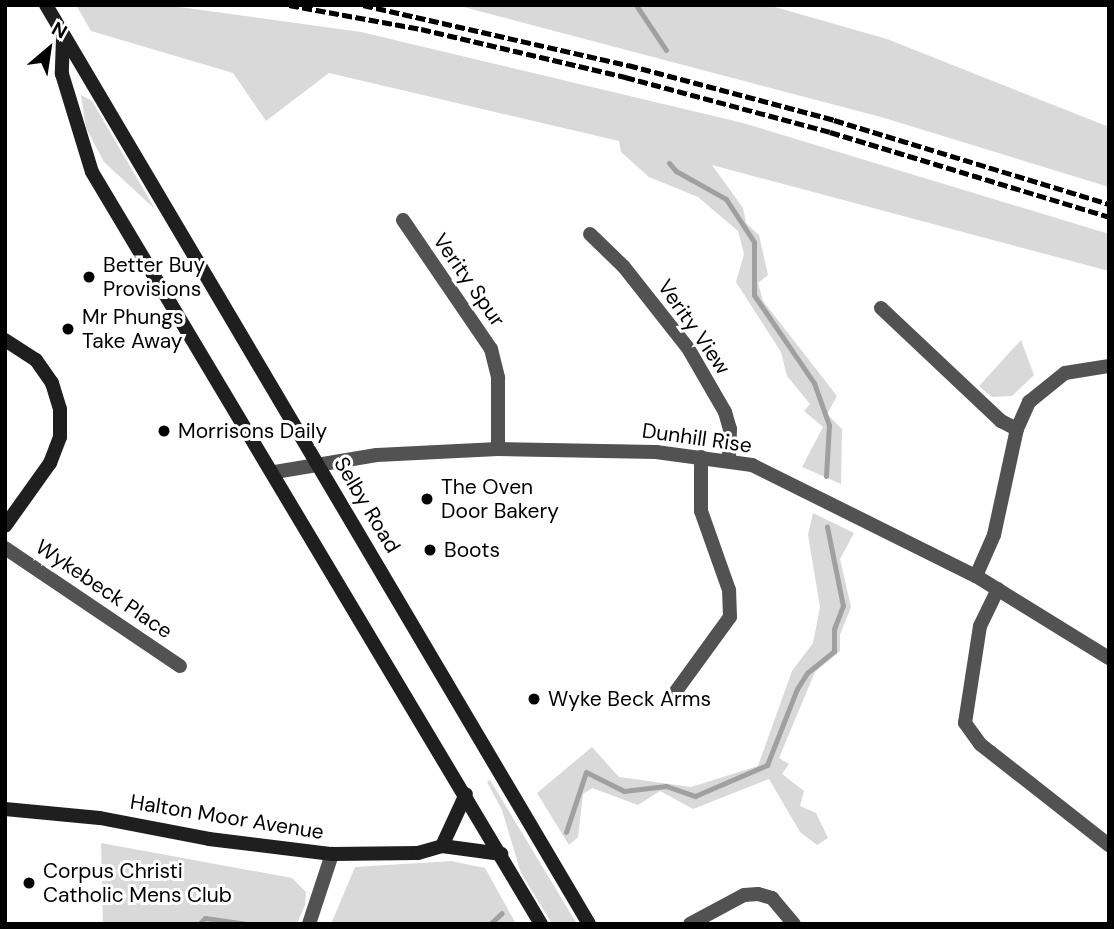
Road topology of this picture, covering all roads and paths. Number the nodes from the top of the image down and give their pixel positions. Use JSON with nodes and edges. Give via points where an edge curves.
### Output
{"nodes":[{"id":1,"x":46,"y":5,"type":"edge"},
{"id":2,"x":63,"y":38,"type":"junction"},
{"id":3,"x":403,"y":220,"type":"dead end"},
{"id":4,"x":590,"y":233,"type":"dead end"},
{"id":5,"x":881,"y":308,"type":"dead end"},
{"id":6,"x":5,"y":340,"type":"edge"},
{"id":7,"x":1109,"y":366,"type":"edge"},
{"id":8,"x":1017,"y":429,"type":"junction"},
{"id":9,"x":498,"y":449,"type":"junction"},
{"id":10,"x":701,"y":457,"type":"junction"},
{"id":11,"x":729,"y":460,"type":"junction"},
{"id":12,"x":317,"y":462,"type":"junction"},
{"id":13,"x":275,"y":472,"type":"junction"},
{"id":14,"x":5,"y":526,"type":"edge"},
{"id":15,"x":5,"y":548,"type":"edge"},
{"id":16,"x":976,"y":576,"type":"junction"},
{"id":17,"x":998,"y":589,"type":"junction"},
{"id":18,"x":1109,"y":658,"type":"edge"},
{"id":19,"x":180,"y":666,"type":"dead end"},
{"id":20,"x":674,"y":694,"type":"dead end"},
{"id":21,"x":466,"y":794,"type":"junction"},
{"id":22,"x":5,"y":809,"type":"edge"},
{"id":23,"x":1109,"y":845,"type":"edge"},
{"id":24,"x":442,"y":846,"type":"junction"},
{"id":25,"x":332,"y":854,"type":"junction"},
{"id":26,"x":501,"y":855,"type":"junction"},
{"id":27,"x":309,"y":924,"type":"edge"},
{"id":28,"x":541,"y":924,"type":"edge"},
{"id":29,"x":589,"y":924,"type":"edge"},
{"id":30,"x":690,"y":924,"type":"edge"},
{"id":31,"x":794,"y":924,"type":"edge"}],
"edges":[{"from":1,"to":2,"type":"main road","name":"Selby Road"},
{"from":2,"to":12,"type":"main road","name":"Selby Road"},
{"from":2,"to":13,"type":"main road","name":"Selby Road","via":[[62,74],[92,172]]},
{"from":3,"to":9,"type":"street","name":"Verity Spur","via":[[491,349],[498,378]]},
{"from":4,"to":11,"type":"street","name":"Verity View","via":[[657,309],[710,383],[730,429]]},
{"from":5,"to":8,"type":"street","via":[[1001,421]]},
{"from":6,"to":14,"type":"main road","via":[[36,360],[52,383],[60,410],[60,437],[50,463]]},
{"from":7,"to":8,"type":"street","via":[[1080,368],[1052,381],[1029,402]]},
{"from":8,"to":16,"type":"street","via":[[994,535]]},
{"from":9,"to":10,"type":"street","name":"Dunhill Rise","via":[[604,449]]},
{"from":9,"to":12,"type":"street","name":"Dunhill Rise"},
{"from":10,"to":11,"type":"street","name":"Dunhill Rise"},
{"from":10,"to":20,"type":"street","via":[[701,510],[732,603],[725,630]]},
{"from":11,"to":16,"type":"street","name":"Dunhill Rise","via":[[780,476]]},
{"from":12,"to":13,"type":"street","name":"Dunhill Rise"},
{"from":12,"to":29,"type":"main road","name":"Selby Road"},
{"from":13,"to":21,"type":"main road","name":"Selby Road"},
{"from":15,"to":19,"type":"street","name":"Wykebeck Place"},
{"from":16,"to":17,"type":"street","name":"Dunhill Rise"},
{"from":17,"to":18,"type":"street","name":"Dunhill Rise"},
{"from":17,"to":23,"type":"street","via":[[980,626],[965,723],[980,744]]},
{"from":21,"to":24,"type":"main road"},
{"from":21,"to":26,"type":"main road","name":"Selby Road"},
{"from":22,"to":25,"type":"main road","name":"Halton Moor Avenue","via":[[100,818],[209,839]]},
{"from":24,"to":25,"type":"main road","name":"Halton Moor Avenue","via":[[418,853]]},
{"from":24,"to":26,"type":"main road","name":"Halton Moor Avenue"},
{"from":25,"to":27,"type":"street"},
{"from":26,"to":28,"type":"main road","name":"Selby Road"},
{"from":30,"to":31,"type":"street","via":[[744,895],[758,894],[772,898]]}]}
